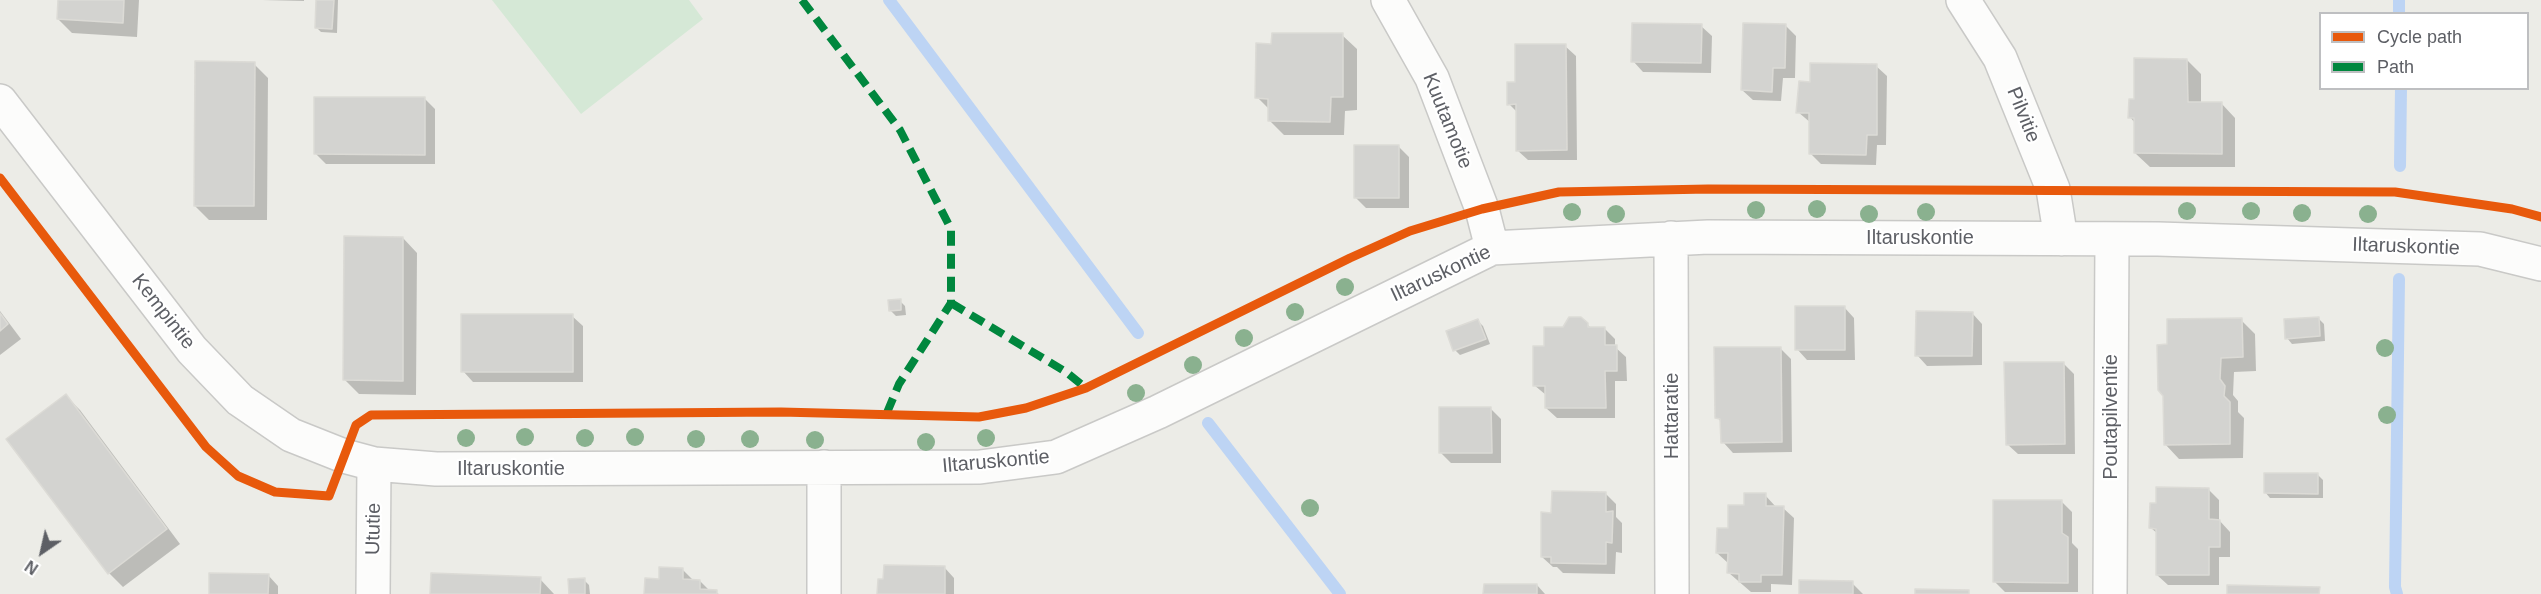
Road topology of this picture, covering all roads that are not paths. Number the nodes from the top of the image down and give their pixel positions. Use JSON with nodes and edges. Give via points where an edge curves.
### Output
{"nodes":[{"id":1,"x":1388,"y":0,"type":"edge"},
{"id":2,"x":1963,"y":0,"type":"edge"},
{"id":3,"x":0,"y":101,"type":"edge"},
{"id":4,"x":1671,"y":238,"type":"junction"},
{"id":5,"x":2061,"y":240,"type":"junction"},
{"id":6,"x":2112,"y":240,"type":"junction"},
{"id":7,"x":1492,"y":248,"type":"junction"},
{"id":8,"x":2541,"y":264,"type":"edge"},
{"id":9,"x":374,"y":464,"type":"junction"},
{"id":10,"x":824,"y":467,"type":"junction"},
{"id":11,"x":373,"y":594,"type":"edge"},
{"id":12,"x":824,"y":594,"type":"edge"},
{"id":13,"x":1672,"y":594,"type":"edge"},
{"id":14,"x":2110,"y":594,"type":"edge"}],
"edges":[{"from":1,"to":7,"type":"street","name":"Kuutamotie","via":[[1432,78],[1482,209]]},
{"from":2,"to":5,"type":"street","name":"Pilvitie","via":[[2000,58],[2053,189]]},
{"from":3,"to":9,"type":"street","name":"Kempintie","via":[[192,350],[240,400],[291,435]]},
{"from":4,"to":5,"type":"street","name":"Iltaruskontie"},
{"from":4,"to":7,"type":"street","name":"Iltaruskontie"},
{"from":4,"to":13,"type":"street","name":"Hattaratie"},
{"from":5,"to":6,"type":"street","name":"Iltaruskontie"},
{"from":6,"to":8,"type":"street","name":"Iltaruskontie","via":[[2480,249]]},
{"from":6,"to":14,"type":"street","name":"Poutapilventie"},
{"from":7,"to":10,"type":"street","name":"Iltaruskontie","via":[[1056,458],[980,467]]},
{"from":9,"to":10,"type":"street","name":"Iltaruskontie","via":[[436,469]]},
{"from":9,"to":11,"type":"street","name":"Ututie"},
{"from":10,"to":12,"type":"street"}]}
